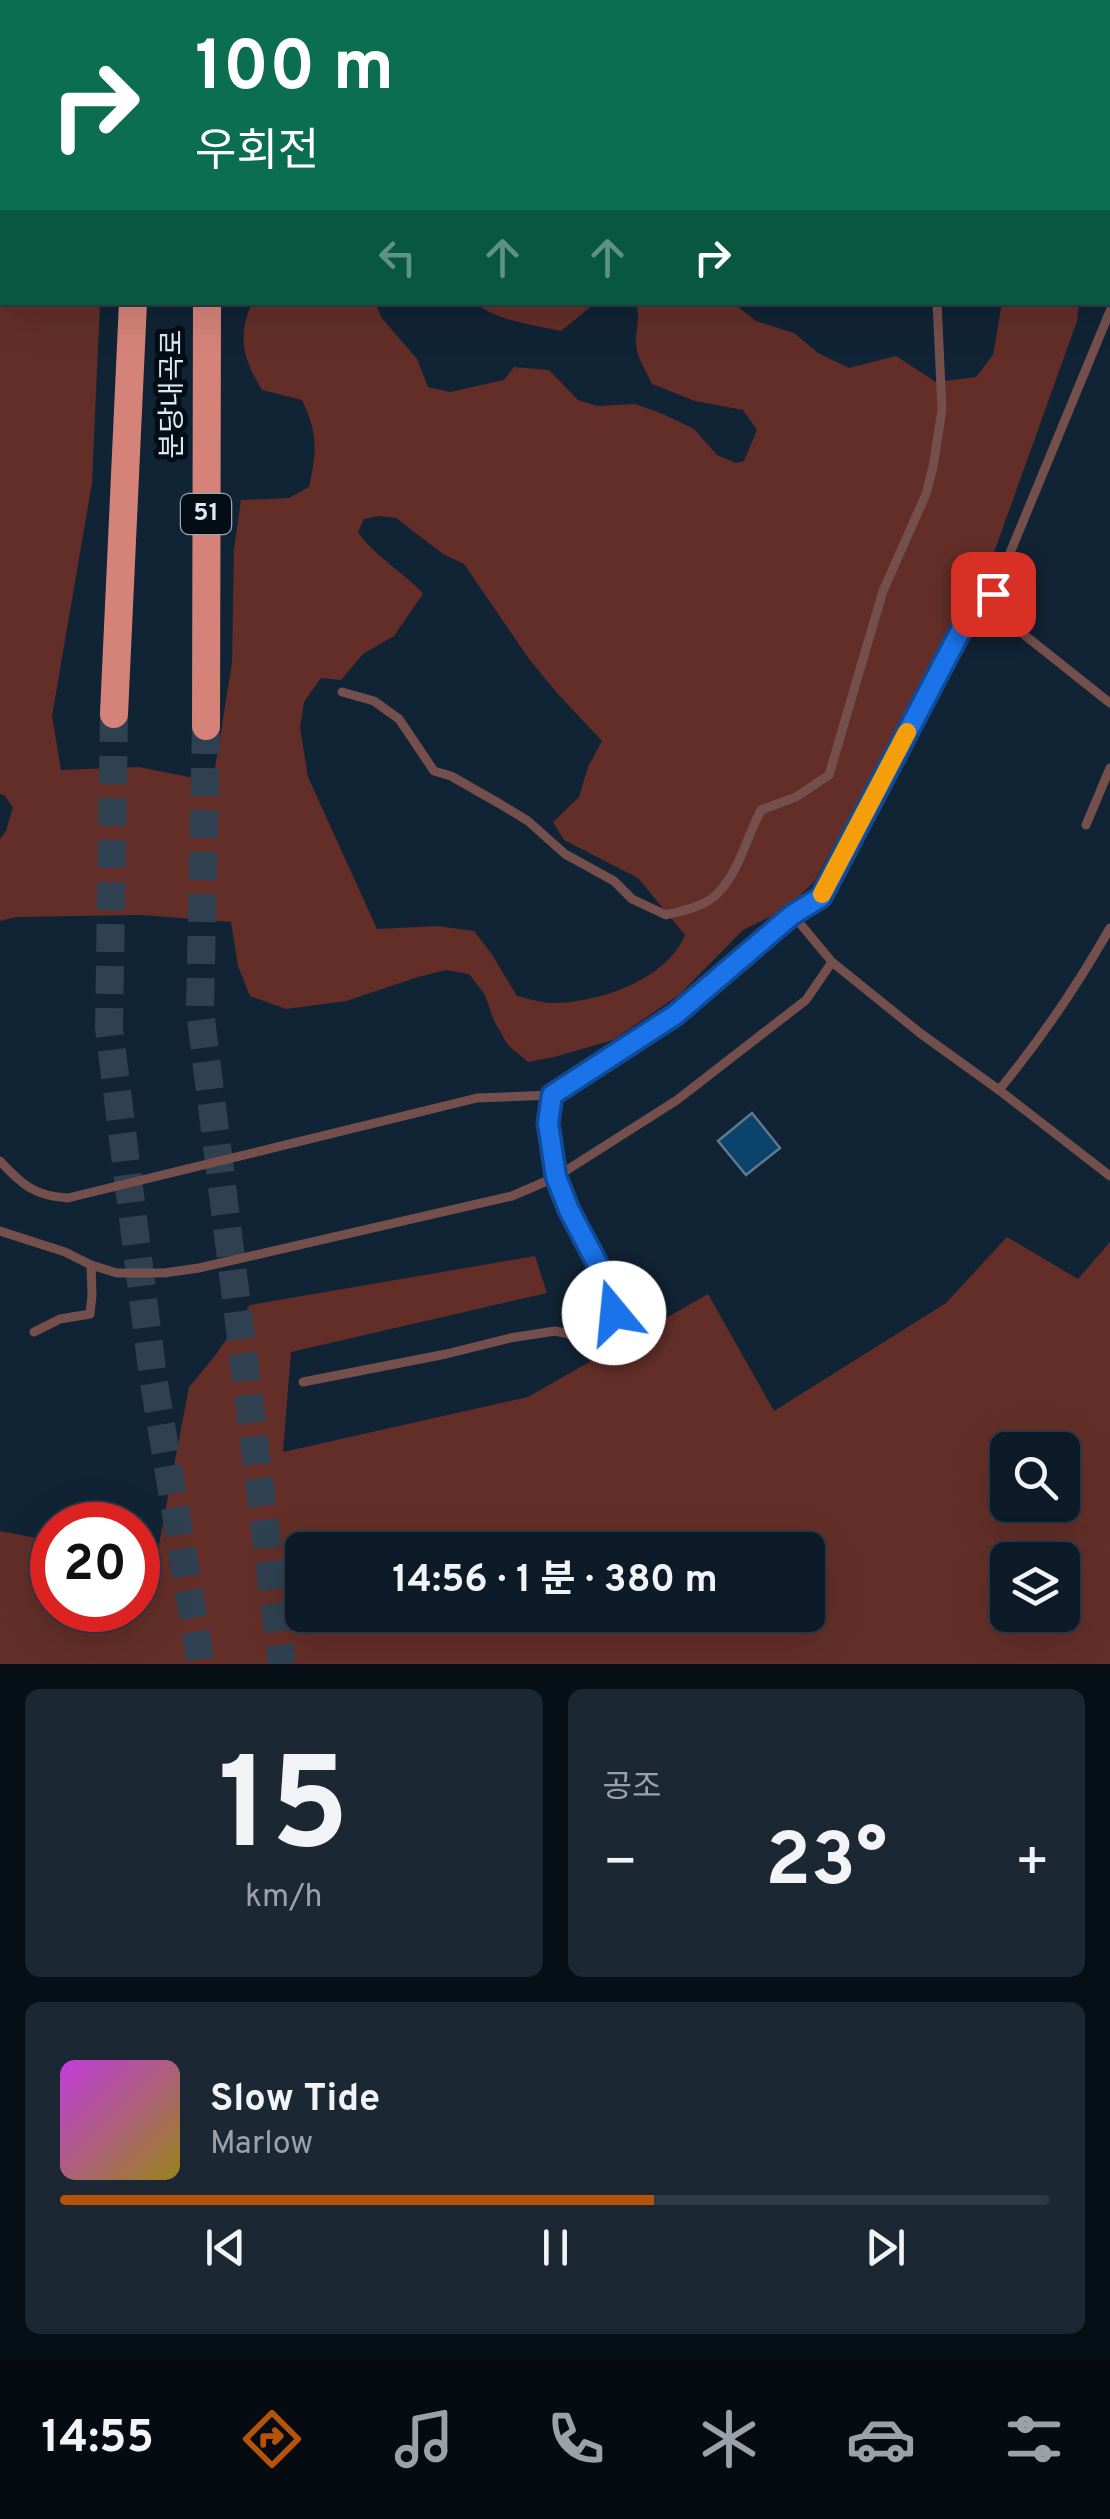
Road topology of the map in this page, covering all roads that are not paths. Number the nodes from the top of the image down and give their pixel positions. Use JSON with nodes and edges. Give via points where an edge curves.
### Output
{"nodes":[{"id":1,"x":133,"y":305,"type":"edge"},
{"id":2,"x":207,"y":305,"type":"edge"},
{"id":3,"x":937,"y":305,"type":"edge"},
{"id":4,"x":1110,"y":311,"type":"edge"},
{"id":5,"x":980,"y":609,"type":"junction"},
{"id":6,"x":342,"y":692,"type":"dead end"},
{"id":7,"x":1110,"y":703,"type":"edge"},
{"id":8,"x":114,"y":714,"type":"tunnel mouth"},
{"id":9,"x":206,"y":726,"type":"tunnel mouth"},
{"id":10,"x":1110,"y":768,"type":"edge"},
{"id":11,"x":1086,"y":826,"type":"dead end"},
{"id":12,"x":792,"y":915,"type":"junction"},
{"id":13,"x":1110,"y":928,"type":"edge"},
{"id":14,"x":832,"y":962,"type":"junction"},
{"id":15,"x":999,"y":1090,"type":"junction"},
{"id":16,"x":552,"y":1095,"type":"junction"},
{"id":17,"x":0,"y":1161,"type":"edge"},
{"id":18,"x":1110,"y":1176,"type":"edge"},
{"id":19,"x":556,"y":1177,"type":"junction"},
{"id":20,"x":0,"y":1230,"type":"edge"},
{"id":21,"x":91,"y":1264,"type":"junction"},
{"id":22,"x":34,"y":1332,"type":"dead end"},
{"id":23,"x":303,"y":1382,"type":"dead end"}],
"edges":[{"from":1,"to":8,"type":"highway","name":"분당내곡로"},
{"from":2,"to":9,"type":"highway","name":"분당내곡로","number":"51"},
{"from":3,"to":6,"type":"lane","via":[[942,410],[933,467],[883,591],[829,776],[761,810],[722,890],[708,902],[666,914],[632,900],[528,821],[434,772],[398,719],[374,701]]},
{"from":4,"to":5,"type":"lane","via":[[993,594]]},
{"from":5,"to":7,"type":"lane","via":[[1007,621]]},
{"from":5,"to":12,"type":"lane","via":[[961,630],[821,897]]},
{"from":10,"to":11,"type":"lane"},
{"from":12,"to":14,"type":"lane"},
{"from":12,"to":16,"type":"lane","via":[[675,1015]]},
{"from":13,"to":15,"type":"lane","via":[[1036,1046]]},
{"from":14,"to":15,"type":"lane"},
{"from":14,"to":19,"type":"lane","via":[[806,1000],[677,1100]]},
{"from":15,"to":18,"type":"lane"},
{"from":16,"to":17,"type":"lane","via":[[477,1098],[68,1198],[26,1188]]},
{"from":16,"to":19,"type":"lane","via":[[548,1123]]},
{"from":19,"to":21,"type":"lane","via":[[512,1196],[198,1268],[118,1273]]},
{"from":19,"to":23,"type":"lane","via":[[608,1284],[614,1313],[604,1326],[578,1336],[510,1338]]},
{"from":20,"to":21,"type":"lane"},
{"from":21,"to":22,"type":"lane","via":[[90,1314]]}]}
